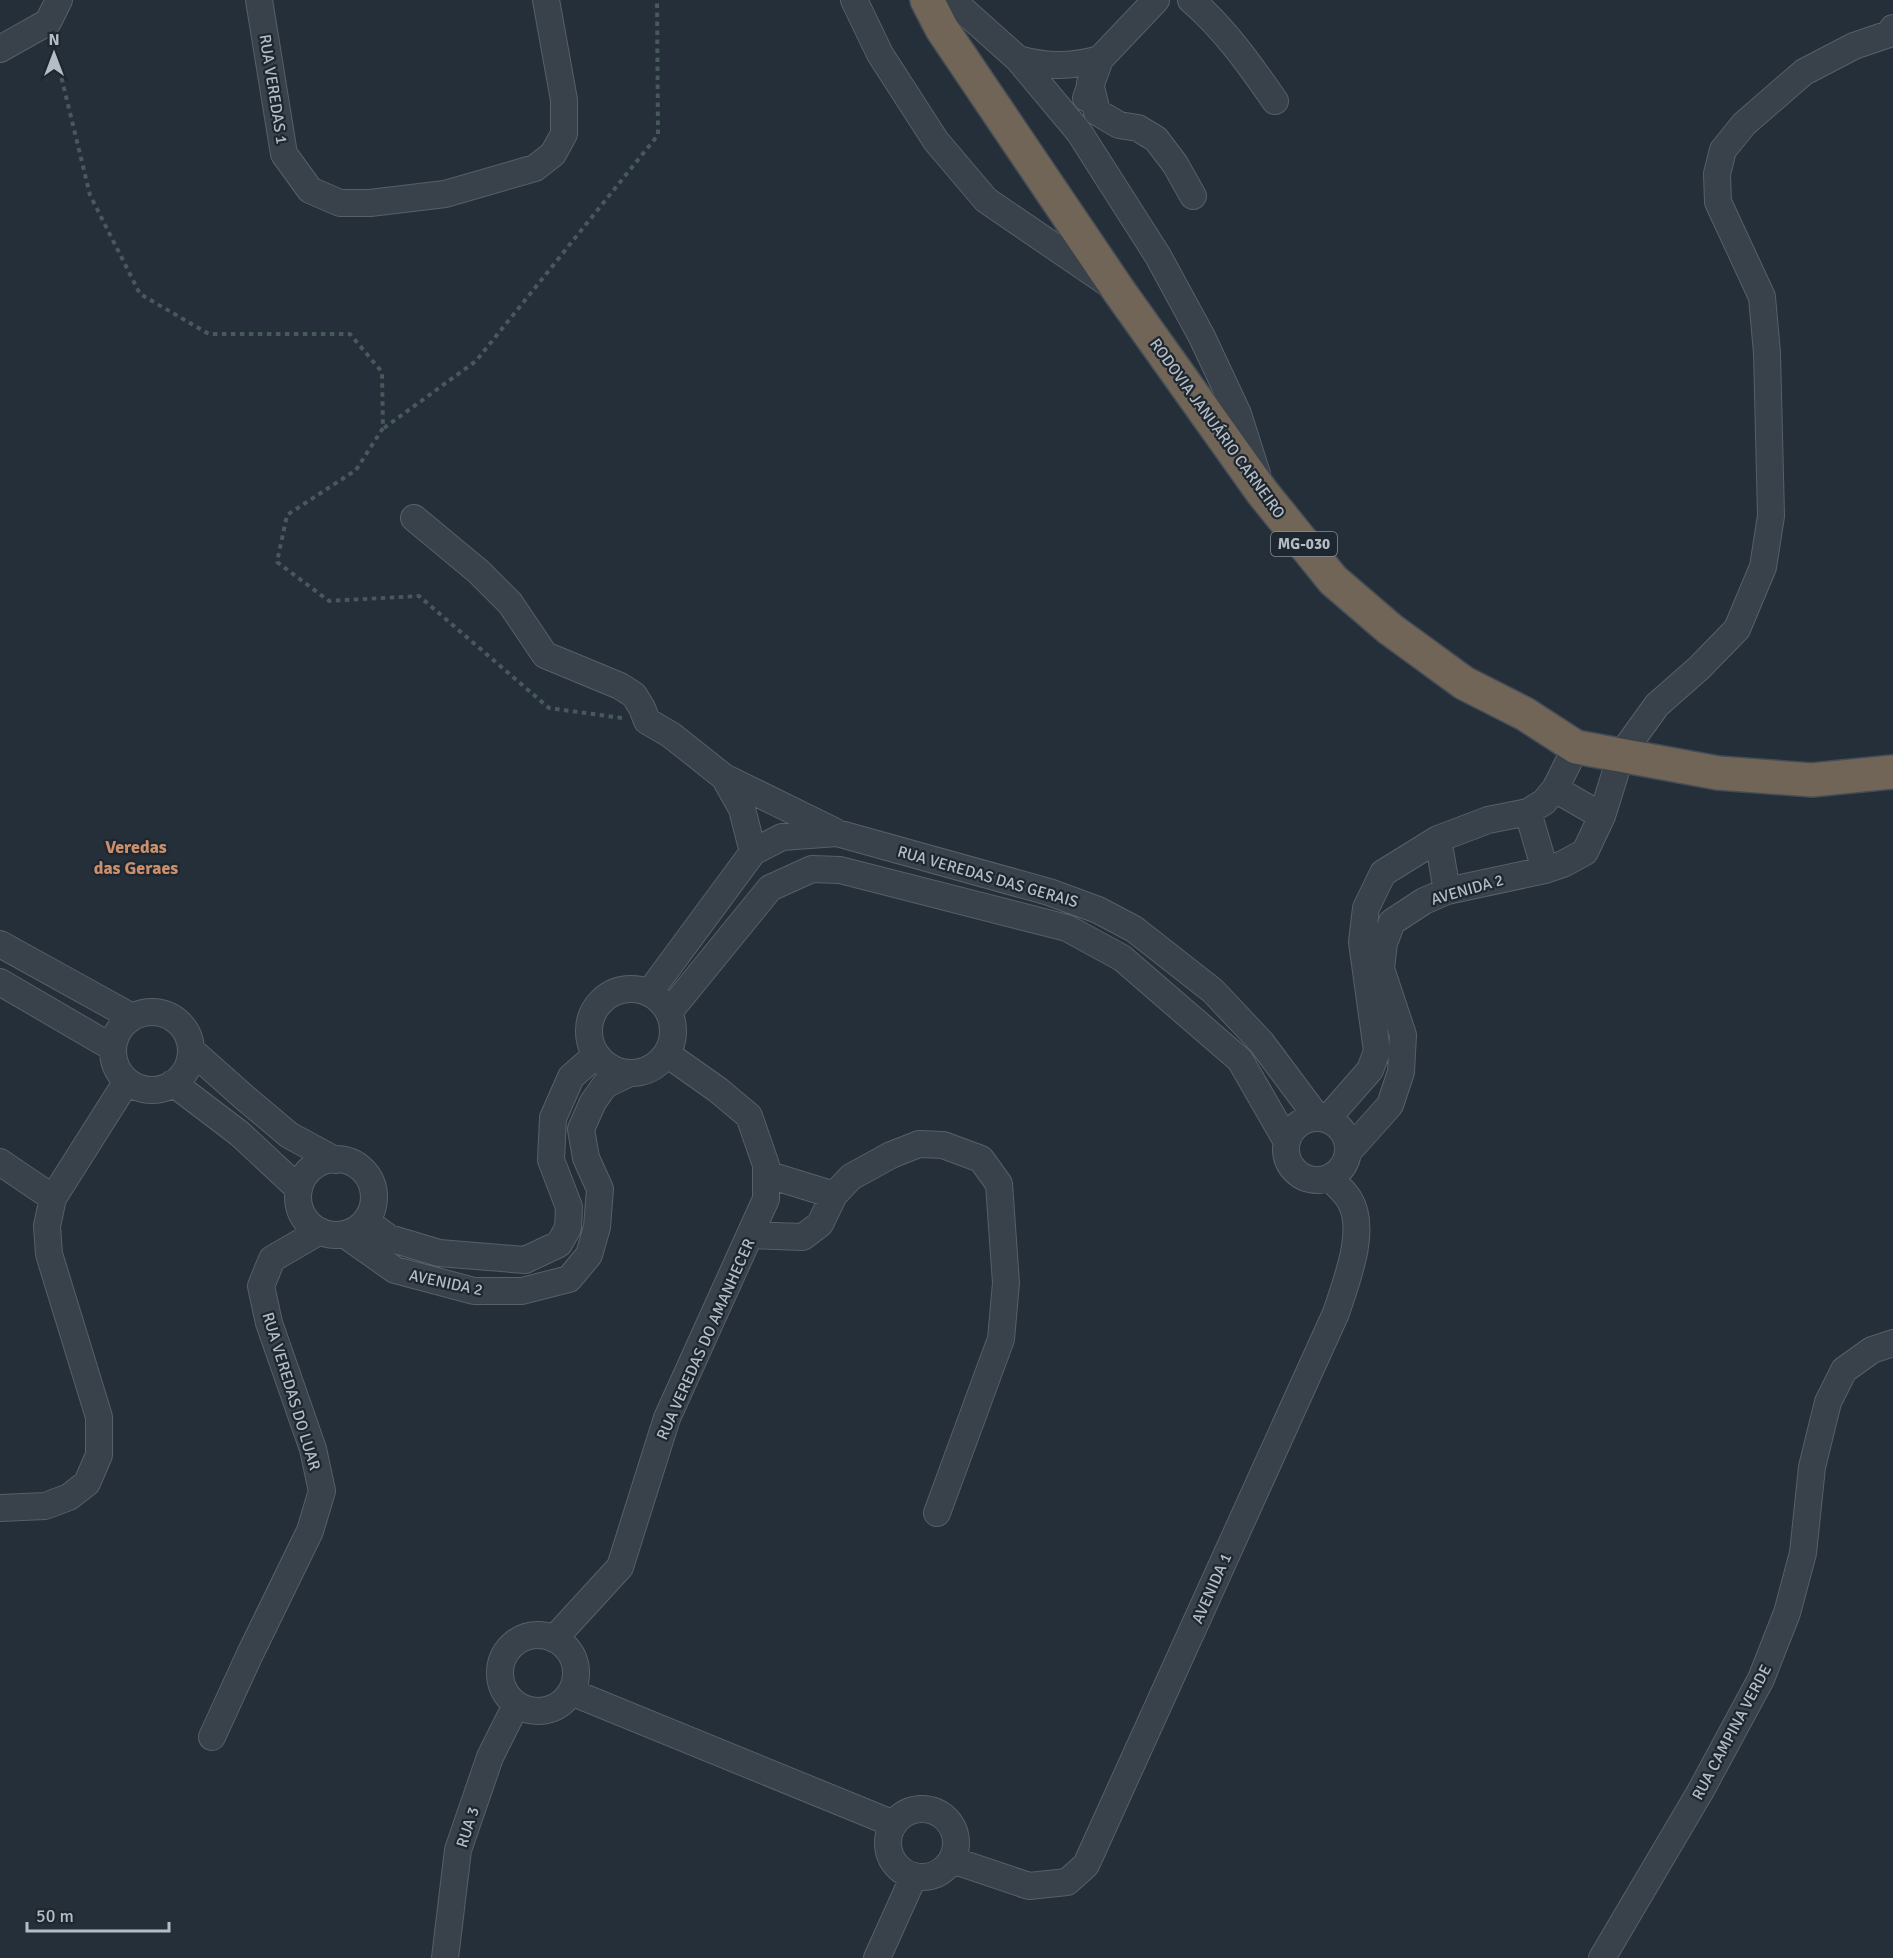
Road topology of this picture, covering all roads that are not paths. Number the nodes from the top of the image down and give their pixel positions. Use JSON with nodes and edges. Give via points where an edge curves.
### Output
{"nodes":[{"id":1,"x":259,"y":0,"type":"edge"},
{"id":2,"x":546,"y":0,"type":"edge"},
{"id":3,"x":854,"y":0,"type":"edge"},
{"id":4,"x":927,"y":0,"type":"edge"},
{"id":5,"x":952,"y":0,"type":"edge"},
{"id":6,"x":1156,"y":0,"type":"edge"},
{"id":7,"x":1199,"y":3,"type":"edge"},
{"id":8,"x":53,"y":11,"type":"edge"},
{"id":9,"x":1893,"y":28,"type":"edge"},
{"id":10,"x":0,"y":49,"type":"edge"},
{"id":11,"x":1018,"y":59,"type":"junction"},
{"id":12,"x":1100,"y":59,"type":"junction"},
{"id":13,"x":1090,"y":83,"type":"junction"},
{"id":14,"x":1275,"y":101,"type":"dead end"},
{"id":15,"x":1079,"y":132,"type":"junction"},
{"id":16,"x":1193,"y":196,"type":"dead end"},
{"id":17,"x":1119,"y":291,"type":"junction"},
{"id":18,"x":1262,"y":492,"type":"junction"},
{"id":19,"x":414,"y":518,"type":"dead end"},
{"id":20,"x":1576,"y":747,"type":"junction"},
{"id":21,"x":1621,"y":755,"type":"junction"},
{"id":22,"x":1893,"y":772,"type":"edge"},
{"id":23,"x":724,"y":777,"type":"junction"},
{"id":24,"x":1555,"y":789,"type":"junction"},
{"id":25,"x":1527,"y":812,"type":"junction"},
{"id":26,"x":1602,"y":816,"type":"junction"},
{"id":27,"x":837,"y":833,"type":"junction"},
{"id":28,"x":1438,"y":839,"type":"junction"},
{"id":29,"x":753,"y":852,"type":"junction"},
{"id":30,"x":1545,"y":870,"type":"junction"},
{"id":31,"x":1447,"y":891,"type":"junction"},
{"id":32,"x":0,"y":944,"type":"edge"},
{"id":33,"x":0,"y":982,"type":"edge"},
{"id":34,"x":649,"y":993,"type":"junction"},
{"id":35,"x":669,"y":1012,"type":"junction"},
{"id":36,"x":132,"y":1017,"type":"junction"},
{"id":37,"x":113,"y":1048,"type":"junction"},
{"id":38,"x":191,"y":1050,"type":"junction"},
{"id":39,"x":667,"y":1054,"type":"junction"},
{"id":40,"x":596,"y":1055,"type":"junction"},
{"id":41,"x":630,"y":1073,"type":"junction"},
{"id":42,"x":127,"y":1081,"type":"junction"},
{"id":43,"x":173,"y":1083,"type":"junction"},
{"id":44,"x":1322,"y":1118,"type":"junction"},
{"id":45,"x":1286,"y":1140,"type":"junction"},
{"id":46,"x":1348,"y":1152,"type":"junction"},
{"id":47,"x":335,"y":1160,"type":"junction"},
{"id":48,"x":0,"y":1162,"type":"edge"},
{"id":49,"x":766,"y":1174,"type":"junction"},
{"id":50,"x":1330,"y":1178,"type":"junction"},
{"id":51,"x":299,"y":1189,"type":"junction"},
{"id":52,"x":834,"y":1195,"type":"junction"},
{"id":53,"x":53,"y":1198,"type":"junction"},
{"id":54,"x":343,"y":1229,"type":"junction"},
{"id":55,"x":750,"y":1235,"type":"junction"},
{"id":56,"x":1893,"y":1343,"type":"edge"},
{"id":57,"x":0,"y":1508,"type":"edge"},
{"id":58,"x":937,"y":1513,"type":"dead end"},
{"id":59,"x":554,"y":1639,"type":"junction"},
{"id":60,"x":571,"y":1692,"type":"junction"},
{"id":61,"x":516,"y":1705,"type":"junction"},
{"id":62,"x":212,"y":1737,"type":"dead end"},
{"id":63,"x":894,"y":1824,"type":"junction"},
{"id":64,"x":952,"y":1860,"type":"junction"},
{"id":65,"x":914,"y":1876,"type":"junction"},
{"id":66,"x":445,"y":1958,"type":"edge"},
{"id":67,"x":877,"y":1958,"type":"edge"},
{"id":68,"x":1602,"y":1958,"type":"edge"}],
"edges":[{"from":1,"to":2,"type":"street","name":"RUA VEREDAS 1","via":[[284,153],[310,190],[340,202],[370,203],[445,194],[535,168],[553,154],[564,134],[564,100]]},
{"from":3,"to":17,"type":"street","via":[[880,54],[936,141],[986,200]]},
{"from":4,"to":17,"type":"highway","name":"RODOVIA JANUÁRIO CARNEIRO","number":"MG-030","via":[[942,29]]},
{"from":5,"to":11,"type":"street"},
{"from":6,"to":12,"type":"street"},
{"from":7,"to":14,"type":"street"},
{"from":8,"to":10,"type":"street"},
{"from":9,"to":21,"type":"street","name":"AVENIDA 2","via":[[1888,34],[1854,46],[1804,72],[1744,124],[1723,150],[1717,174],[1718,202],[1762,297],[1771,516],[1763,567],[1737,628],[1657,705]]},
{"from":11,"to":12,"type":"street","via":[[1037,65],[1063,66]]},
{"from":11,"to":15,"type":"street"},
{"from":12,"to":13,"type":"street"},
{"from":13,"to":15,"type":"street"},
{"from":13,"to":16,"type":"street","via":[[1097,112],[1156,139]]},
{"from":15,"to":18,"type":"street","via":[[1158,256],[1202,337],[1238,414]]},
{"from":17,"to":18,"type":"highway","name":"RODOVIA JANUÁRIO CARNEIRO","number":"MG-030"},
{"from":18,"to":20,"type":"highway","name":"RODOVIA JANUÁRIO CARNEIRO","number":"MG-030","via":[[1333,580],[1390,629],[1464,683],[1525,714]]},
{"from":19,"to":23,"type":"street","via":[[510,603],[544,655],[634,695],[646,721]]},
{"from":20,"to":21,"type":"highway","name":"RODOVIA JANUÁRIO CARNEIRO","number":"MG-030"},
{"from":20,"to":24,"type":"street"},
{"from":21,"to":22,"type":"highway","name":"RODOVIA JANUÁRIO CARNEIRO","number":"MG-030","via":[[1718,773],[1812,780]]},
{"from":21,"to":26,"type":"street","name":"AVENIDA 2"},
{"from":23,"to":27,"type":"street"},
{"from":23,"to":29,"type":"street","via":[[742,809]]},
{"from":24,"to":25,"type":"street","via":[[1544,802]]},
{"from":24,"to":26,"type":"street"},
{"from":25,"to":28,"type":"street","via":[[1488,820]]},
{"from":25,"to":30,"type":"street"},
{"from":26,"to":30,"type":"street","name":"AVENIDA 2","via":[[1585,852]]},
{"from":27,"to":29,"type":"street","name":"RUA VEREDAS DAS GERAIS","via":[[782,837]]},
{"from":27,"to":44,"type":"street","name":"RUA VEREDAS DAS GERAIS","via":[[1049,892],[1098,910],[1134,929],[1213,991],[1261,1041]]},
{"from":28,"to":31,"type":"street"},
{"from":28,"to":44,"type":"street","via":[[1383,873],[1366,908],[1362,942],[1377,1051],[1370,1070]]},
{"from":29,"to":34,"type":"street","name":"RUA VEREDAS DAS GERAIS"},
{"from":30,"to":31,"type":"street","name":"AVENIDA 2"},
{"from":31,"to":46,"type":"street","name":"AVENIDA 2","via":[[1392,922],[1384,943],[1381,969],[1403,1035],[1401,1072],[1390,1105]]},
{"from":32,"to":36,"type":"street"},
{"from":33,"to":37,"type":"street"},
{"from":34,"to":35,"type":"street"},
{"from":34,"to":40,"type":"street","via":[[635,989],[620,991],[598,1005],[589,1029]]},
{"from":35,"to":39,"type":"street","via":[[673,1040]]},
{"from":35,"to":45,"type":"street","name":"RUA VEREDAS DAS GERAIS","via":[[770,888],[812,869],[840,870],[1067,928],[1122,958],[1240,1060]]},
{"from":36,"to":37,"type":"street","via":[[115,1036]]},
{"from":36,"to":38,"type":"street","via":[[158,1012],[171,1017],[188,1036]]},
{"from":37,"to":42,"type":"street","via":[[119,1072]]},
{"from":38,"to":43,"type":"street","via":[[189,1063]]},
{"from":38,"to":47,"type":"street","via":[[289,1135]]},
{"from":39,"to":41,"type":"street","via":[[645,1071]]},
{"from":39,"to":49,"type":"street","name":"RUA VEREDAS DO AMANHECER","via":[[749,1116]]},
{"from":40,"to":41,"type":"street","via":[[617,1071]]},
{"from":40,"to":54,"type":"street","name":"AVENIDA 2","via":[[571,1077],[553,1118],[551,1160],[569,1207],[568,1228],[559,1244],[525,1260],[439,1253]]},
{"from":41,"to":54,"type":"street","name":"AVENIDA 2","via":[[605,1085],[581,1129],[586,1158],[600,1189],[597,1227],[589,1255],[569,1279],[522,1291],[474,1291],[395,1270]]},
{"from":42,"to":43,"type":"street","via":[[150,1089]]},
{"from":42,"to":53,"type":"street"},
{"from":43,"to":51,"type":"street","via":[[240,1134]]},
{"from":44,"to":45,"type":"street","via":[[1298,1124]]},
{"from":44,"to":46,"type":"street","via":[[1343,1132]]},
{"from":45,"to":50,"type":"street","via":[[1286,1159],[1300,1176],[1310,1180]]},
{"from":46,"to":50,"type":"street","via":[[1339,1171]]},
{"from":47,"to":51,"type":"street","via":[[312,1168]]},
{"from":47,"to":54,"type":"street","via":[[358,1167],[373,1186],[372,1211]]},
{"from":48,"to":53,"type":"street"},
{"from":49,"to":52,"type":"street"},
{"from":49,"to":55,"type":"street","name":"RUA VEREDAS DO AMANHECER","via":[[766,1199]]},
{"from":50,"to":64,"type":"street","name":"AVENIDA 1","via":[[1350,1200],[1356,1223],[1355,1253],[1336,1313],[1086,1865],[1067,1882],[1029,1886]]},
{"from":51,"to":54,"type":"street","via":[[298,1202],[309,1224]]},
{"from":52,"to":55,"type":"street","via":[[820,1224],[803,1237]]},
{"from":52,"to":58,"type":"street","via":[[851,1177],[919,1144],[943,1145],[981,1159],[999,1184],[1006,1283],[1001,1339]]},
{"from":53,"to":57,"type":"street","via":[[47,1226],[49,1254],[99,1418],[99,1455],[87,1483],[69,1497],[45,1506]]},
{"from":54,"to":62,"type":"street","name":"RUA VEREDAS DO LUAR","via":[[272,1259],[261,1286],[269,1323],[313,1449],[322,1491],[310,1531]]},
{"from":55,"to":59,"type":"street","name":"RUA VEREDAS DO AMANHECER","via":[[667,1418],[620,1567]]},
{"from":56,"to":68,"type":"street","name":"RUA CAMPINA VERDE","via":[[1872,1350],[1844,1370],[1828,1402],[1812,1467],[1803,1553],[1761,1679]]},
{"from":59,"to":60,"type":"street","via":[[572,1656],[575,1680]]},
{"from":59,"to":61,"type":"street","via":[[529,1636],[508,1649],[502,1660],[501,1685]]},
{"from":60,"to":61,"type":"street","via":[[553,1708],[540,1711]]},
{"from":60,"to":63,"type":"street"},
{"from":61,"to":66,"type":"street","name":"RUA 3","via":[[490,1757],[458,1850]]},
{"from":63,"to":64,"type":"street","via":[[912,1811],[935,1812],[945,1818],[956,1838]]},
{"from":63,"to":65,"type":"street","via":[[888,1845],[890,1856],[904,1872]]},
{"from":64,"to":65,"type":"street","via":[[936,1874]]},
{"from":65,"to":67,"type":"street"}]}
